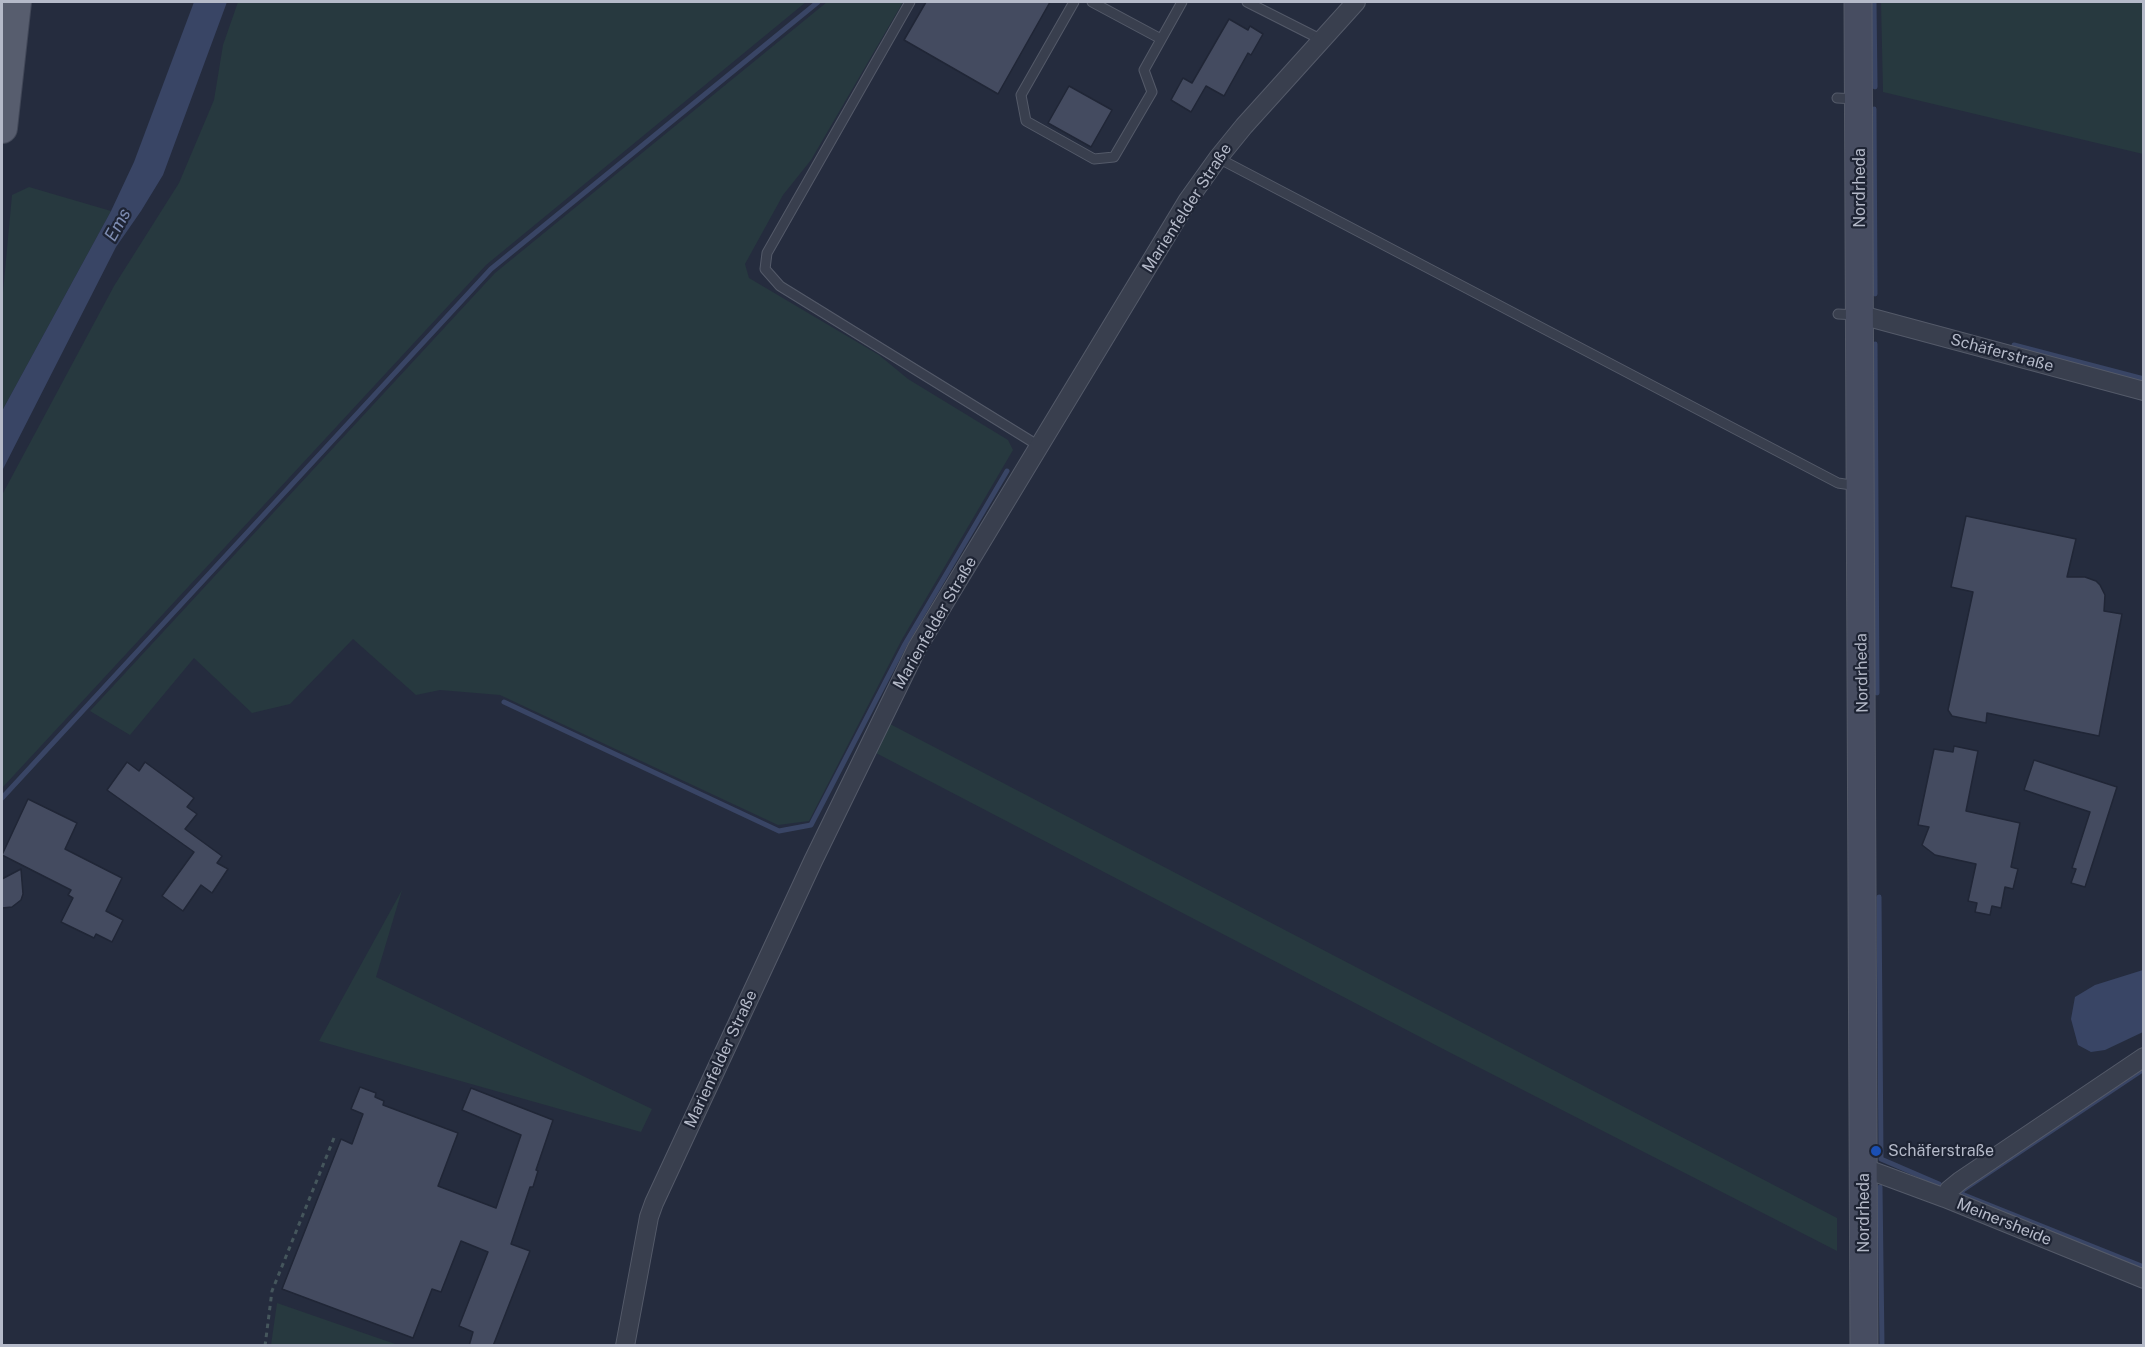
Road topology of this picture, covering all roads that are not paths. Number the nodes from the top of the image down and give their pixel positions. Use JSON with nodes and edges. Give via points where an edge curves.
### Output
{"nodes":[{"id":1,"x":16,"y":2,"type":"edge"},
{"id":2,"x":910,"y":2,"type":"edge"},
{"id":3,"x":1074,"y":2,"type":"edge"},
{"id":4,"x":1092,"y":2,"type":"edge"},
{"id":5,"x":1182,"y":2,"type":"edge"},
{"id":6,"x":1247,"y":2,"type":"edge"},
{"id":7,"x":1356,"y":2,"type":"edge"},
{"id":8,"x":1858,"y":2,"type":"edge"},
{"id":9,"x":1161,"y":39,"type":"junction"},
{"id":10,"x":1322,"y":40,"type":"junction"},
{"id":11,"x":2,"y":128,"type":"edge"},
{"id":12,"x":1218,"y":158,"type":"junction"},
{"id":13,"x":1849,"y":314,"type":"junction"},
{"id":14,"x":2144,"y":391,"type":"edge"},
{"id":15,"x":1040,"y":446,"type":"junction"},
{"id":16,"x":1859,"y":486,"type":"junction"},
{"id":17,"x":2144,"y":1057,"type":"edge"},
{"id":18,"x":1864,"y":1168,"type":"junction"},
{"id":19,"x":1945,"y":1198,"type":"junction"},
{"id":20,"x":2144,"y":1279,"type":"edge"},
{"id":21,"x":625,"y":1346,"type":"edge"},
{"id":22,"x":1864,"y":1346,"type":"edge"}],
"edges":[{"from":1,"to":11,"type":"main road"},
{"from":2,"to":15,"type":"lane","via":[[767,253],[765,269],[780,286]]},
{"from":3,"to":9,"type":"lane","via":[[1021,95],[1026,121],[1094,159],[1114,157],[1152,92],[1144,70]]},
{"from":4,"to":9,"type":"lane"},
{"from":5,"to":9,"type":"lane"},
{"from":6,"to":10,"type":"lane"},
{"from":7,"to":10,"type":"street","name":"Marienfelder Straße"},
{"from":8,"to":13,"type":"main road","name":"Nordrheda","via":[[1848,99]]},
{"from":10,"to":12,"type":"street","name":"Marienfelder Straße"},
{"from":12,"to":15,"type":"street","name":"Marienfelder Straße","via":[[1188,200]]},
{"from":12,"to":16,"type":"lane","via":[[1838,483]]},
{"from":13,"to":14,"type":"street","name":"Schäferstraße"},
{"from":13,"to":16,"type":"main road","name":"Nordrheda"},
{"from":15,"to":21,"type":"street","name":"Marienfelder Straße","via":[[917,648],[654,1203]]},
{"from":16,"to":18,"type":"main road","name":"Nordrheda"},
{"from":17,"to":19,"type":"street","via":[[1960,1181]]},
{"from":18,"to":19,"type":"street","name":"Meinersheide"},
{"from":18,"to":22,"type":"main road","name":"Nordrheda"},
{"from":19,"to":20,"type":"street","name":"Meinersheide"}]}
